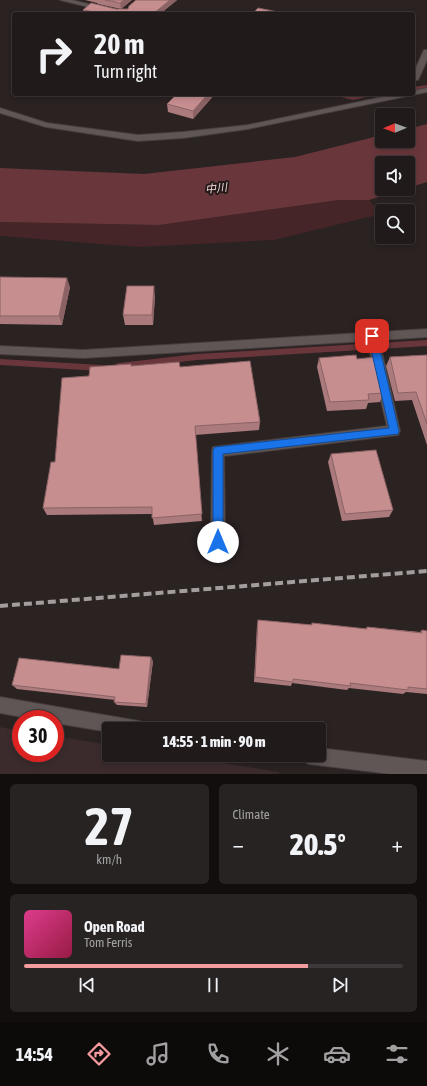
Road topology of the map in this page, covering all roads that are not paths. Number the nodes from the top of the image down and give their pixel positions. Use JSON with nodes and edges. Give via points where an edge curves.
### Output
{"nodes":[{"id":1,"x":63,"y":0,"type":"edge"},
{"id":2,"x":126,"y":12,"type":"edge"},
{"id":3,"x":427,"y":52,"type":"edge"},
{"id":4,"x":417,"y":78,"type":"edge"},
{"id":5,"x":427,"y":90,"type":"edge"},
{"id":6,"x":415,"y":93,"type":"edge"},
{"id":7,"x":398,"y":96,"type":"edge"},
{"id":8,"x":0,"y":110,"type":"edge"},
{"id":9,"x":427,"y":333,"type":"edge"},
{"id":10,"x":372,"y":336,"type":"junction"},
{"id":11,"x":0,"y":350,"type":"edge"},
{"id":12,"x":218,"y":542,"type":"dead end"},
{"id":13,"x":0,"y":705,"type":"edge"},
{"id":14,"x":102,"y":723,"type":"edge"},
{"id":15,"x":326,"y":757,"type":"edge"},
{"id":16,"x":427,"y":770,"type":"edge"}],
"edges":[{"from":1,"to":2,"type":"street"},
{"from":3,"to":4,"type":"street"},
{"from":5,"to":6,"type":"street"},
{"from":7,"to":8,"type":"street","via":[[248,127],[138,138],[46,125]]},
{"from":9,"to":10,"type":"street"},
{"from":10,"to":11,"type":"street","via":[[83,354]]},
{"from":10,"to":12,"type":"street","via":[[394,431],[218,450]]},
{"from":13,"to":14,"type":"street"},
{"from":15,"to":16,"type":"street"}]}
